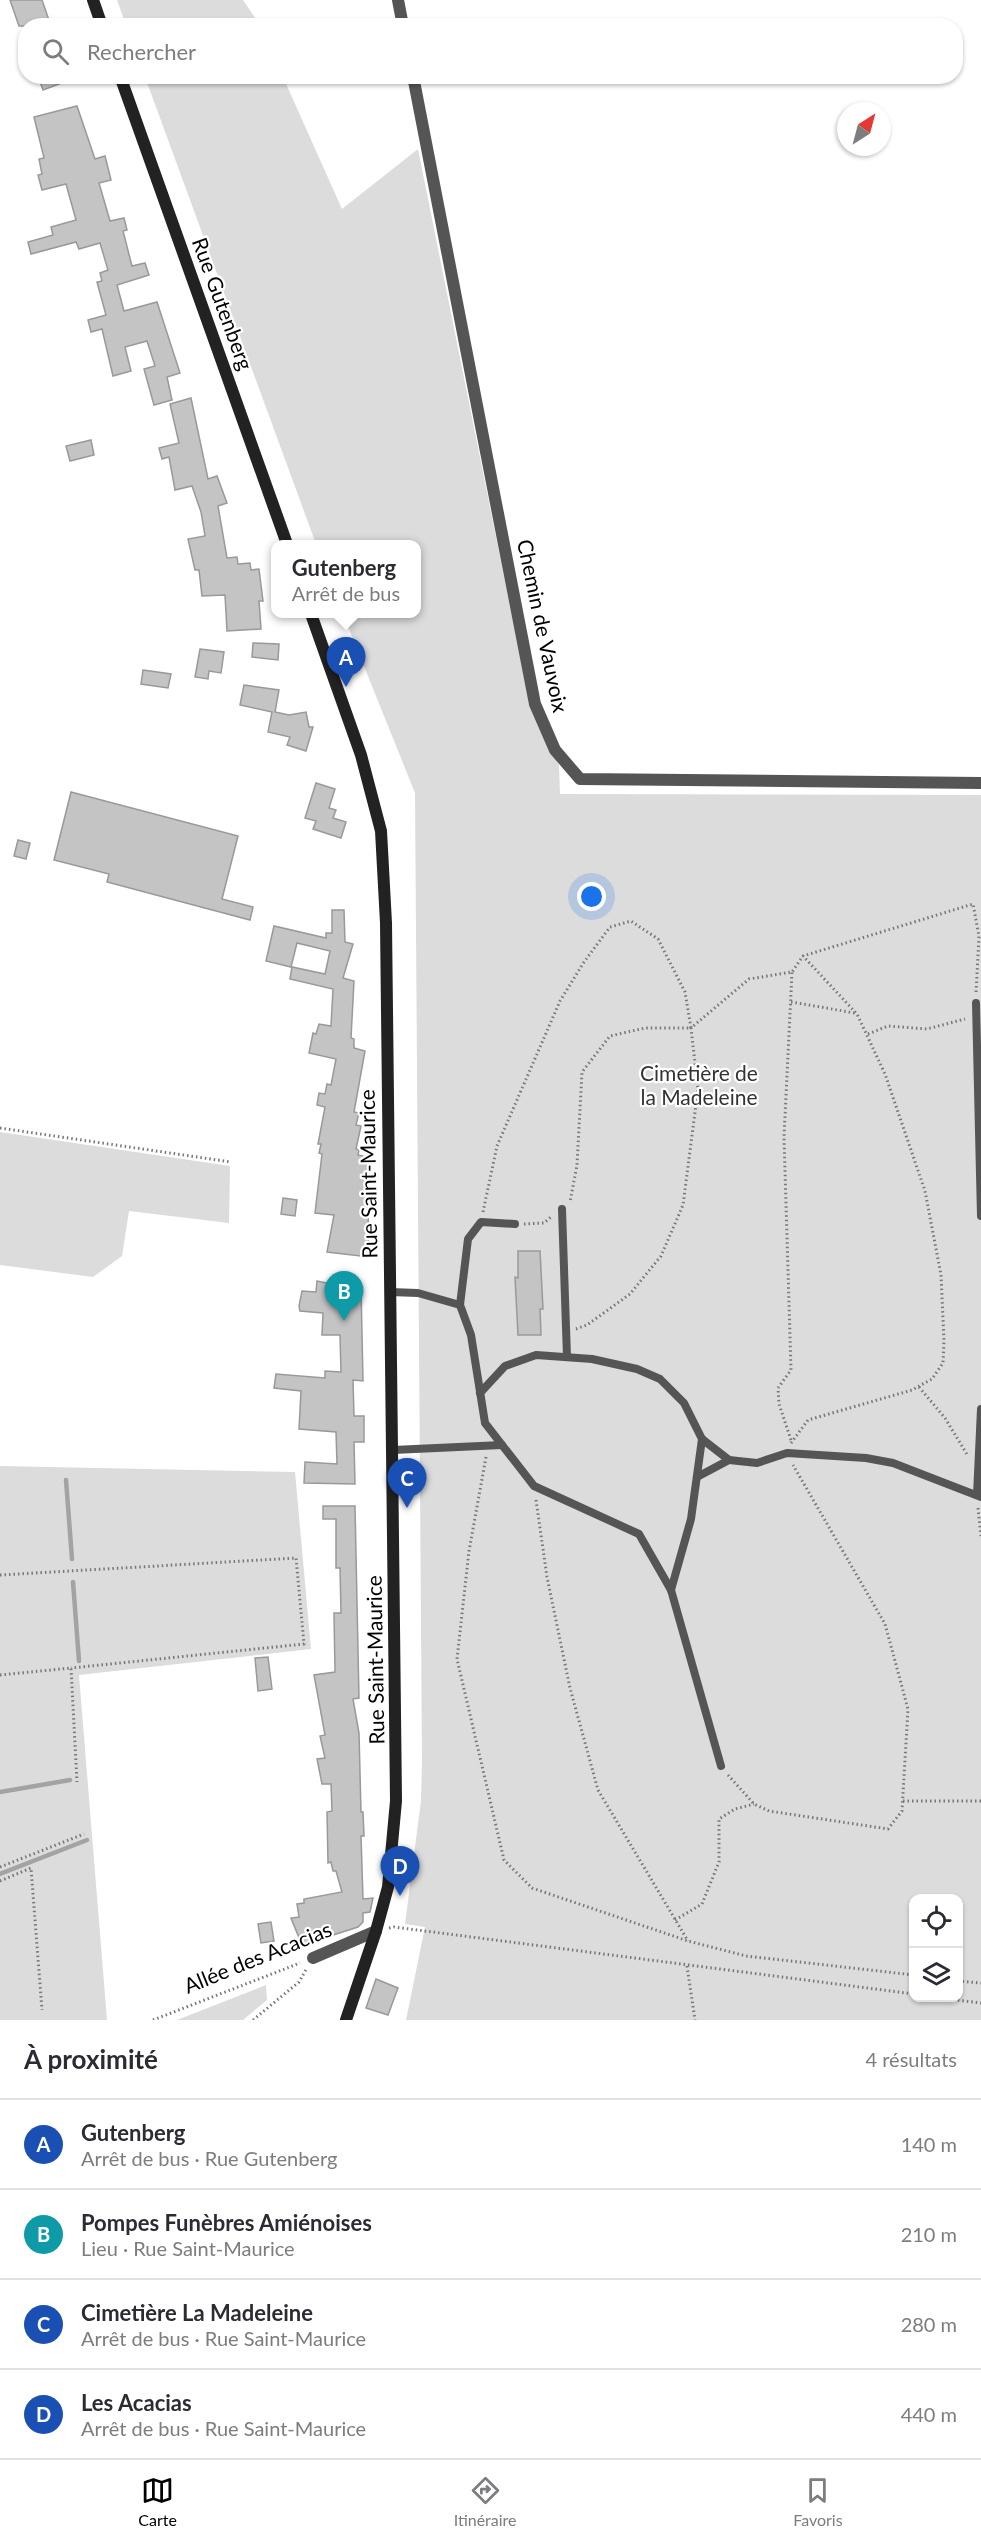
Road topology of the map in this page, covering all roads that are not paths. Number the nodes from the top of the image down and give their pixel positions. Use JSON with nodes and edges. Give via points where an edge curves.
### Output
{"nodes":[{"id":1,"x":93,"y":0,"type":"edge"},
{"id":2,"x":398,"y":0,"type":"edge"},
{"id":3,"x":99,"y":18,"type":"edge"},
{"id":4,"x":401,"y":18,"type":"edge"},
{"id":5,"x":123,"y":84,"type":"edge"},
{"id":6,"x":415,"y":84,"type":"edge"},
{"id":7,"x":285,"y":540,"type":"edge"},
{"id":8,"x":312,"y":618,"type":"edge"},
{"id":9,"x":981,"y":783,"type":"edge"},
{"id":10,"x":976,"y":1003,"type":"road end"},
{"id":11,"x":562,"y":1209,"type":"road end"},
{"id":12,"x":981,"y":1216,"type":"edge"},
{"id":13,"x":515,"y":1224,"type":"road end"},
{"id":14,"x":390,"y":1292,"type":"junction"},
{"id":15,"x":460,"y":1305,"type":"junction"},
{"id":16,"x":567,"y":1357,"type":"junction"},
{"id":17,"x":480,"y":1393,"type":"junction"},
{"id":18,"x":981,"y":1409,"type":"edge"},
{"id":19,"x":702,"y":1439,"type":"junction"},
{"id":20,"x":502,"y":1445,"type":"junction"},
{"id":21,"x":393,"y":1450,"type":"junction"},
{"id":22,"x":729,"y":1460,"type":"junction"},
{"id":23,"x":697,"y":1477,"type":"junction"},
{"id":24,"x":979,"y":1496,"type":"edge"},
{"id":25,"x":671,"y":1590,"type":"junction"},
{"id":26,"x":721,"y":1766,"type":"dead end"},
{"id":27,"x":376,"y":1931,"type":"junction"},
{"id":28,"x":313,"y":1958,"type":"road end"},
{"id":29,"x":346,"y":2020,"type":"edge"}],
"edges":[{"from":1,"to":3,"type":"street"},
{"from":2,"to":4,"type":"street"},
{"from":5,"to":7,"type":"street","name":"Rue Gutenberg"},
{"from":6,"to":9,"type":"street","name":"Chemin de Vauvoix","via":[[535,704],[555,750],[580,779]]},
{"from":8,"to":14,"type":"street","name":"Rue Saint-Maurice","via":[[361,755],[381,831],[386,923]]},
{"from":10,"to":12,"type":"lane"},
{"from":11,"to":16,"type":"lane"},
{"from":13,"to":15,"type":"lane","via":[[481,1222],[468,1239]]},
{"from":14,"to":15,"type":"lane","via":[[418,1293]]},
{"from":14,"to":21,"type":"street","name":"Rue Saint-Maurice"},
{"from":15,"to":17,"type":"lane","via":[[471,1335]]},
{"from":16,"to":17,"type":"lane","via":[[536,1355],[505,1366]]},
{"from":16,"to":19,"type":"lane","via":[[626,1367],[660,1379],[684,1403]]},
{"from":17,"to":20,"type":"lane","via":[[485,1423]]},
{"from":18,"to":24,"type":"lane"},
{"from":19,"to":22,"type":"lane"},
{"from":19,"to":23,"type":"lane"},
{"from":20,"to":21,"type":"lane"},
{"from":20,"to":25,"type":"lane","via":[[534,1486],[639,1534]]},
{"from":21,"to":27,"type":"street","name":"Rue Saint-Maurice","via":[[396,1801],[388,1887]]},
{"from":22,"to":23,"type":"lane"},
{"from":22,"to":24,"type":"lane","via":[[757,1463],[787,1453],[866,1458],[893,1463]]},
{"from":23,"to":25,"type":"lane","via":[[692,1519]]},
{"from":25,"to":26,"type":"lane"},
{"from":27,"to":28,"type":"street","name":"Allée des Acacias"},
{"from":27,"to":29,"type":"street","name":"Rue Saint-Maurice"}]}
